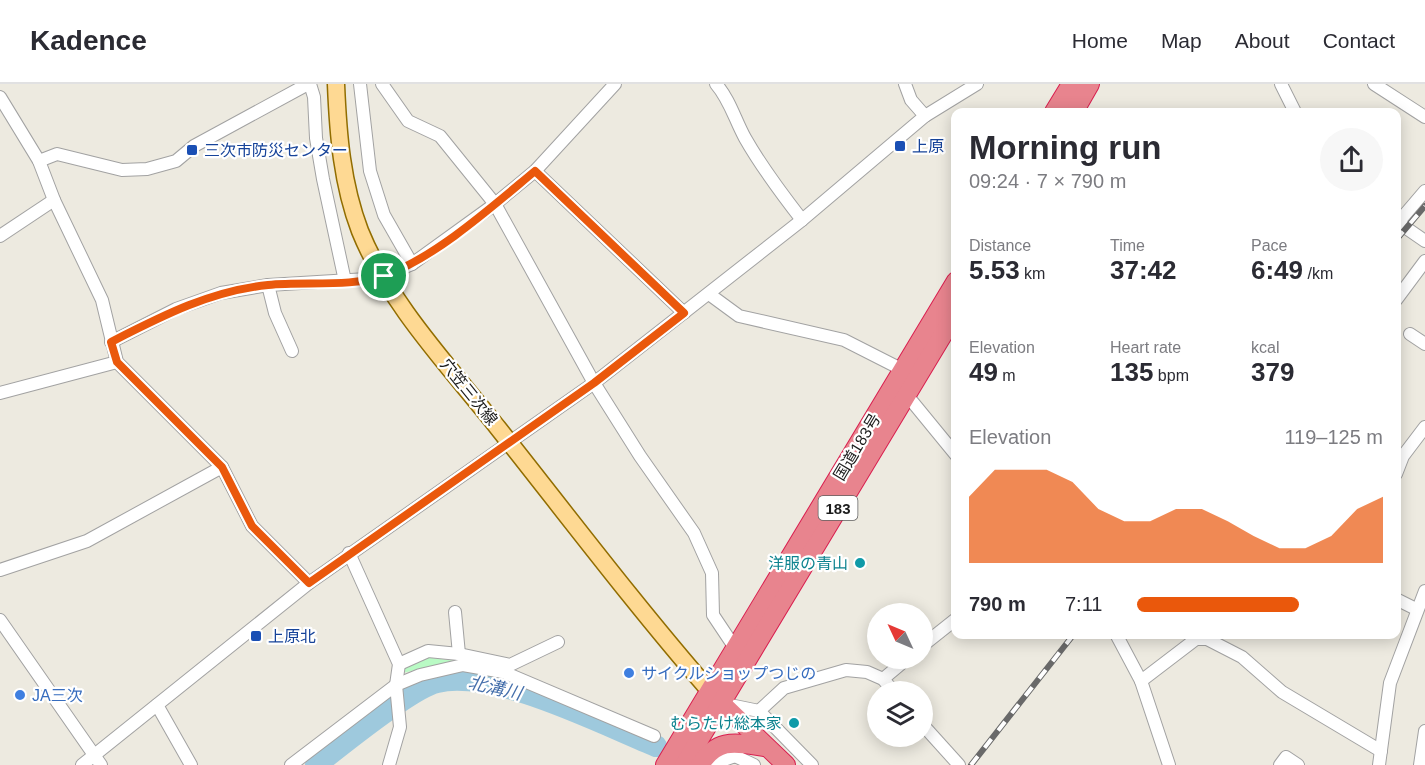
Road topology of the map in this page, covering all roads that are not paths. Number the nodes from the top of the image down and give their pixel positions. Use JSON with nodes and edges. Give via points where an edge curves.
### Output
{"nodes":[{"id":1,"x":309,"y":84,"type":"edge"},
{"id":2,"x":336,"y":84,"type":"edge"},
{"id":3,"x":360,"y":84,"type":"edge"},
{"id":4,"x":382,"y":84,"type":"edge"},
{"id":5,"x":615,"y":84,"type":"edge"},
{"id":6,"x":716,"y":84,"type":"edge"},
{"id":7,"x":904,"y":84,"type":"edge"},
{"id":8,"x":977,"y":84,"type":"edge"},
{"id":9,"x":1071,"y":84,"type":"edge"},
{"id":10,"x":1090,"y":84,"type":"edge"},
{"id":11,"x":1281,"y":84,"type":"edge"},
{"id":12,"x":1374,"y":84,"type":"edge"},
{"id":13,"x":0,"y":97,"type":"edge"},
{"id":14,"x":1405,"y":106,"type":"junction"},
{"id":15,"x":1056,"y":108,"type":"edge"},
{"id":16,"x":1076,"y":108,"type":"edge"},
{"id":17,"x":1293,"y":108,"type":"edge"},
{"id":18,"x":1401,"y":108,"type":"edge"},
{"id":19,"x":925,"y":116,"type":"junction"},
{"id":20,"x":1425,"y":117,"type":"edge"},
{"id":21,"x":39,"y":161,"type":"junction"},
{"id":22,"x":535,"y":171,"type":"junction"},
{"id":23,"x":1425,"y":191,"type":"edge"},
{"id":24,"x":54,"y":200,"type":"junction"},
{"id":25,"x":495,"y":204,"type":"junction"},
{"id":26,"x":1401,"y":218,"type":"edge"},
{"id":27,"x":802,"y":220,"type":"junction"},
{"id":28,"x":1401,"y":226,"type":"edge"},
{"id":29,"x":0,"y":236,"type":"edge"},
{"id":30,"x":1425,"y":242,"type":"edge"},
{"id":31,"x":1425,"y":261,"type":"edge"},
{"id":32,"x":412,"y":264,"type":"junction"},
{"id":33,"x":384,"y":276,"type":"junction"},
{"id":34,"x":1419,"y":279,"type":"edge"},
{"id":35,"x":345,"y":281,"type":"junction"},
{"id":36,"x":268,"y":285,"type":"junction"},
{"id":37,"x":951,"y":291,"type":"edge"},
{"id":38,"x":709,"y":294,"type":"junction"},
{"id":39,"x":1401,"y":295,"type":"edge"},
{"id":40,"x":684,"y":313,"type":"junction"},
{"id":41,"x":951,"y":323,"type":"edge"},
{"id":42,"x":1410,"y":334,"type":"dead end"},
{"id":43,"x":111,"y":342,"type":"junction"},
{"id":44,"x":1425,"y":344,"type":"edge"},
{"id":45,"x":292,"y":351,"type":"dead end"},
{"id":46,"x":117,"y":362,"type":"junction"},
{"id":47,"x":910,"y":374,"type":"junction"},
{"id":48,"x":594,"y":383,"type":"junction"},
{"id":49,"x":0,"y":393,"type":"edge"},
{"id":50,"x":906,"y":394,"type":"junction"},
{"id":51,"x":1425,"y":427,"type":"edge"},
{"id":52,"x":509,"y":442,"type":"junction"},
{"id":53,"x":951,"y":449,"type":"edge"},
{"id":54,"x":1401,"y":451,"type":"edge"},
{"id":55,"x":222,"y":467,"type":"junction"},
{"id":56,"x":349,"y":553,"type":"junction"},
{"id":57,"x":0,"y":570,"type":"edge"},
{"id":58,"x":309,"y":583,"type":"junction"},
{"id":59,"x":1425,"y":591,"type":"edge"},
{"id":60,"x":1401,"y":602,"type":"edge"},
{"id":61,"x":1416,"y":609,"type":"junction"},
{"id":62,"x":455,"y":612,"type":"dead end"},
{"id":63,"x":0,"y":620,"type":"edge"},
{"id":64,"x":951,"y":623,"type":"edge"},
{"id":65,"x":933,"y":637,"type":"edge"},
{"id":66,"x":1119,"y":639,"type":"edge"},
{"id":67,"x":558,"y":642,"type":"dead end"},
{"id":68,"x":735,"y":648,"type":"junction"},
{"id":69,"x":459,"y":654,"type":"junction"},
{"id":70,"x":399,"y":664,"type":"junction"},
{"id":71,"x":895,"y":669,"type":"edge"},
{"id":72,"x":883,"y":679,"type":"joint"},
{"id":73,"x":1141,"y":681,"type":"junction"},
{"id":74,"x":396,"y":685,"type":"junction"},
{"id":75,"x":708,"y":689,"type":"junction"},
{"id":76,"x":721,"y":703,"type":"junction"},
{"id":77,"x":157,"y":705,"type":"junction"},
{"id":78,"x":759,"y":711,"type":"junction"},
{"id":79,"x":1425,"y":731,"type":"edge"},
{"id":80,"x":654,"y":736,"type":"dead end"},
{"id":81,"x":933,"y":737,"type":"edge"},
{"id":82,"x":765,"y":747,"type":"junction"},
{"id":83,"x":1381,"y":751,"type":"junction"},
{"id":84,"x":98,"y":760,"type":"edge"},
{"id":85,"x":82,"y":765,"type":"edge"},
{"id":86,"x":192,"y":765,"type":"edge"},
{"id":87,"x":291,"y":765,"type":"edge"},
{"id":88,"x":389,"y":765,"type":"edge"},
{"id":89,"x":665,"y":765,"type":"edge"},
{"id":90,"x":684,"y":765,"type":"edge"},
{"id":91,"x":700,"y":765,"type":"edge"},
{"id":92,"x":710,"y":765,"type":"edge"},
{"id":93,"x":754,"y":765,"type":"edge"},
{"id":94,"x":786,"y":765,"type":"edge"},
{"id":95,"x":812,"y":765,"type":"edge"},
{"id":96,"x":958,"y":765,"type":"edge"},
{"id":97,"x":1169,"y":765,"type":"edge"},
{"id":98,"x":1280,"y":765,"type":"edge"},
{"id":99,"x":1298,"y":765,"type":"edge"},
{"id":100,"x":1379,"y":765,"type":"edge"},
{"id":101,"x":1420,"y":765,"type":"edge"}],
"edges":[{"from":1,"to":21,"type":"street","via":[[194,146],[176,161],[147,169],[122,170],[57,154]]},
{"from":1,"to":35,"type":"street","via":[[323,179]]},
{"from":2,"to":33,"type":"main road","name":"穴笠三次線","via":[[342,166],[360,230]]},
{"from":3,"to":32,"type":"street","via":[[370,171],[384,215]]},
{"from":4,"to":25,"type":"street","via":[[408,121],[440,136]]},
{"from":5,"to":22,"type":"street"},
{"from":6,"to":27,"type":"street","via":[[767,176]]},
{"from":7,"to":19,"type":"street"},
{"from":8,"to":19,"type":"street"},
{"from":9,"to":15,"type":"highway"},
{"from":10,"to":16,"type":"highway"},
{"from":11,"to":17,"type":"street"},
{"from":12,"to":14,"type":"street"},
{"from":13,"to":21,"type":"street"},
{"from":14,"to":18,"type":"street"},
{"from":14,"to":20,"type":"street"},
{"from":19,"to":27,"type":"street"},
{"from":21,"to":24,"type":"street"},
{"from":22,"to":25,"type":"street"},
{"from":22,"to":40,"type":"street"},
{"from":23,"to":26,"type":"street"},
{"from":24,"to":29,"type":"street"},
{"from":24,"to":43,"type":"street","via":[[102,300]]},
{"from":25,"to":32,"type":"street"},
{"from":25,"to":48,"type":"street"},
{"from":27,"to":38,"type":"street"},
{"from":28,"to":30,"type":"street"},
{"from":31,"to":34,"type":"street"},
{"from":32,"to":33,"type":"street"},
{"from":33,"to":35,"type":"street"},
{"from":33,"to":52,"type":"main road","name":"穴笠三次線","via":[[409,315]]},
{"from":34,"to":39,"type":"street"},
{"from":35,"to":36,"type":"street"},
{"from":36,"to":43,"type":"street","via":[[187,304]]},
{"from":36,"to":45,"type":"street"},
{"from":37,"to":47,"type":"highway","name":"国道183号","number":"183"},
{"from":38,"to":40,"type":"street"},
{"from":38,"to":47,"type":"street","via":[[739,316],[844,340]]},
{"from":40,"to":48,"type":"street"},
{"from":41,"to":47,"type":"highway","name":"国道183号","number":"183"},
{"from":42,"to":44,"type":"street"},
{"from":43,"to":46,"type":"street"},
{"from":46,"to":49,"type":"street"},
{"from":46,"to":55,"type":"street"},
{"from":47,"to":50,"type":"highway","name":"国道183号","number":"183"},
{"from":47,"to":68,"type":"highway","name":"国道183号","number":"183"},
{"from":48,"to":52,"type":"street"},
{"from":48,"to":68,"type":"street","via":[[704,552],[712,573],[713,615]]},
{"from":50,"to":53,"type":"street"},
{"from":50,"to":76,"type":"highway","name":"国道183号","number":"183"},
{"from":51,"to":54,"type":"street"},
{"from":52,"to":56,"type":"street"},
{"from":52,"to":75,"type":"main road","name":"穴笠三次線","via":[[657,631]]},
{"from":55,"to":57,"type":"street","via":[[87,542]]},
{"from":55,"to":58,"type":"street","via":[[252,526]]},
{"from":56,"to":58,"type":"street"},
{"from":56,"to":70,"type":"street"},
{"from":58,"to":77,"type":"street"},
{"from":59,"to":61,"type":"street"},
{"from":60,"to":61,"type":"street"},
{"from":61,"to":83,"type":"street","via":[[1390,683]]},
{"from":62,"to":69,"type":"street"},
{"from":63,"to":84,"type":"street"},
{"from":64,"to":65,"type":"street"},
{"from":66,"to":73,"type":"street"},
{"from":67,"to":69,"type":"street","via":[[510,665]]},
{"from":68,"to":75,"type":"highway","name":"国道183号","number":"183"},
{"from":69,"to":70,"type":"street","via":[[428,651]]},
{"from":70,"to":74,"type":"street"},
{"from":71,"to":72,"type":"street"},
{"from":72,"to":78,"type":"street","via":[[867,672],[846,670],[784,688]]},
{"from":73,"to":83,"type":"street","via":[[1196,639],[1207,639],[1242,657],[1282,692]]},
{"from":73,"to":97,"type":"street"},
{"from":74,"to":80,"type":"street","via":[[463,665],[503,672]]},
{"from":74,"to":87,"type":"street"},
{"from":74,"to":88,"type":"street","via":[[400,728]]},
{"from":75,"to":76,"type":"highway"},
{"from":75,"to":89,"type":"highway","name":"国道183号","number":"183"},
{"from":76,"to":78,"type":"street"},
{"from":76,"to":82,"type":"highway"},
{"from":76,"to":90,"type":"highway","name":"国道183号","number":"183"},
{"from":77,"to":84,"type":"street"},
{"from":77,"to":86,"type":"street"},
{"from":78,"to":95,"type":"street"},
{"from":79,"to":101,"type":"street"},
{"from":81,"to":96,"type":"street"},
{"from":82,"to":91,"type":"highway","via":[[730,742],[706,755]]},
{"from":82,"to":94,"type":"highway"},
{"from":83,"to":100,"type":"street"},
{"from":84,"to":85,"type":"street"},
{"from":92,"to":93,"type":"street","via":[[735,756]]},
{"from":98,"to":99,"type":"street","via":[[1286,757]]}]}
